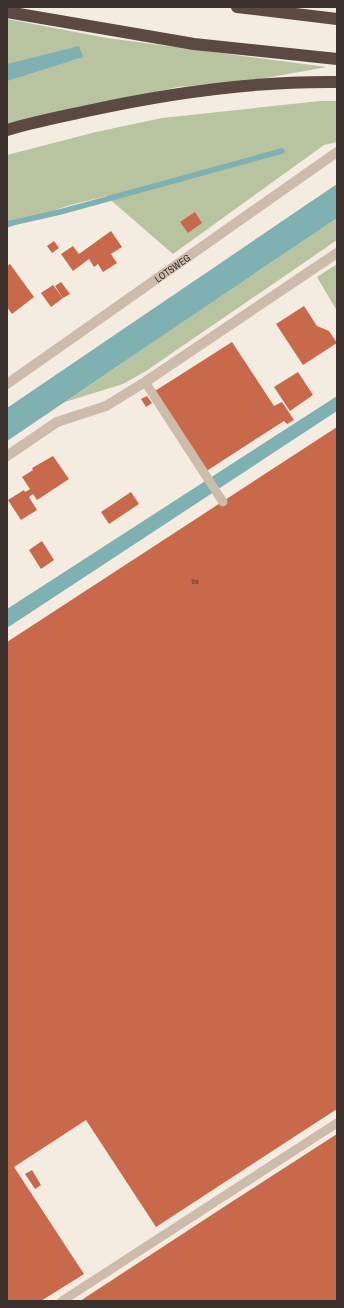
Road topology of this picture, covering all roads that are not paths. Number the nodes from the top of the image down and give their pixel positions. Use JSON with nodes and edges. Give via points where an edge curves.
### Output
{"nodes":[{"id":1,"x":237,"y":7,"type":"edge"},
{"id":2,"x":7,"y":12,"type":"edge"},
{"id":3,"x":337,"y":19,"type":"edge"},
{"id":4,"x":337,"y":59,"type":"edge"},
{"id":5,"x":337,"y":82,"type":"edge"},
{"id":6,"x":7,"y":130,"type":"edge"},
{"id":7,"x":337,"y":152,"type":"edge"},
{"id":8,"x":337,"y":253,"type":"edge"},
{"id":9,"x":145,"y":382,"type":"junction"},
{"id":10,"x":7,"y":384,"type":"edge"},
{"id":11,"x":7,"y":456,"type":"edge"},
{"id":12,"x":222,"y":501,"type":"dead end"},
{"id":13,"x":337,"y":1123,"type":"edge"},
{"id":14,"x":62,"y":1301,"type":"edge"}],
"edges":[{"from":1,"to":3,"type":"highway"},
{"from":2,"to":4,"type":"highway","via":[[194,44]]},
{"from":5,"to":6,"type":"highway","via":[[214,88],[126,103]]},
{"from":7,"to":10,"type":"street","name":"LOTSWEG"},
{"from":8,"to":9,"type":"street"},
{"from":9,"to":11,"type":"street","via":[[106,406],[57,422]]},
{"from":9,"to":12,"type":"lane"},
{"from":13,"to":14,"type":"lane"}]}
